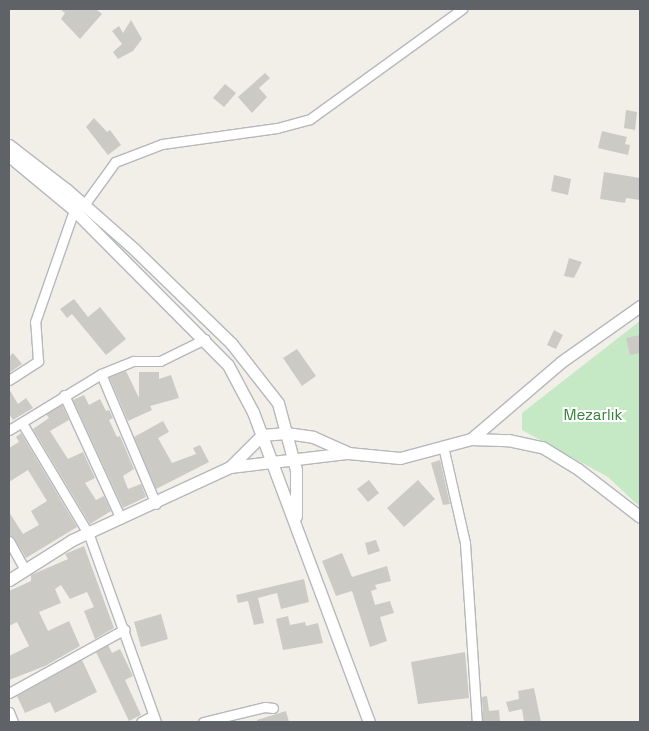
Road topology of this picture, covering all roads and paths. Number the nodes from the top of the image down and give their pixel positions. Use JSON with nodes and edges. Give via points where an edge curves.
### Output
{"nodes":[{"id":1,"x":462,"y":9,"type":"edge"},
{"id":2,"x":9,"y":145,"type":"edge"},
{"id":3,"x":9,"y":156,"type":"edge"},
{"id":4,"x":79,"y":207,"type":"junction"},
{"id":5,"x":640,"y":306,"type":"edge"},
{"id":6,"x":205,"y":339,"type":"junction"},
{"id":7,"x":102,"y":374,"type":"junction"},
{"id":8,"x":9,"y":380,"type":"edge"},
{"id":9,"x":64,"y":395,"type":"junction"},
{"id":10,"x":22,"y":423,"type":"junction"},
{"id":11,"x":9,"y":430,"type":"edge"},
{"id":12,"x":286,"y":433,"type":"junction"},
{"id":13,"x":262,"y":435,"type":"junction"},
{"id":14,"x":470,"y":438,"type":"junction"},
{"id":15,"x":443,"y":446,"type":"junction"},
{"id":16,"x":348,"y":453,"type":"junction"},
{"id":17,"x":294,"y":460,"type":"junction"},
{"id":18,"x":273,"y":463,"type":"junction"},
{"id":19,"x":230,"y":466,"type":"junction"},
{"id":20,"x":156,"y":504,"type":"junction"},
{"id":21,"x":640,"y":517,"type":"edge"},
{"id":22,"x":121,"y":519,"type":"junction"},
{"id":23,"x":295,"y":523,"type":"junction"},
{"id":24,"x":89,"y":535,"type":"junction"},
{"id":25,"x":9,"y":541,"type":"edge"},
{"id":26,"x":25,"y":570,"type":"junction"},
{"id":27,"x":9,"y":580,"type":"edge"},
{"id":28,"x":125,"y":630,"type":"junction"},
{"id":29,"x":9,"y":693,"type":"edge"},
{"id":30,"x":273,"y":708,"type":"dead end"},
{"id":31,"x":9,"y":712,"type":"edge"},
{"id":32,"x":154,"y":719,"type":"edge"},
{"id":33,"x":13,"y":722,"type":"edge"},
{"id":34,"x":141,"y":722,"type":"edge"},
{"id":35,"x":203,"y":722,"type":"edge"},
{"id":36,"x":369,"y":722,"type":"edge"},
{"id":37,"x":477,"y":722,"type":"edge"}],
"edges":[{"from":1,"to":4,"type":"street","via":[[310,119],[277,128],[162,144],[115,162]]},
{"from":2,"to":4,"type":"street"},
{"from":3,"to":4,"type":"street"},
{"from":4,"to":6,"type":"street"},
{"from":4,"to":8,"type":"street","via":[[35,322],[38,361]]},
{"from":4,"to":12,"type":"street","via":[[231,343],[278,404]]},
{"from":5,"to":14,"type":"street","via":[[561,362]]},
{"from":6,"to":7,"type":"street","via":[[160,362],[133,360]]},
{"from":6,"to":13,"type":"street","via":[[228,365]]},
{"from":7,"to":9,"type":"street"},
{"from":7,"to":20,"type":"street"},
{"from":9,"to":10,"type":"street"},
{"from":9,"to":22,"type":"street"},
{"from":10,"to":11,"type":"street"},
{"from":10,"to":24,"type":"street"},
{"from":12,"to":13,"type":"street"},
{"from":12,"to":16,"type":"street","via":[[313,437]]},
{"from":12,"to":17,"type":"street"},
{"from":13,"to":18,"type":"street"},
{"from":13,"to":19,"type":"street"},
{"from":14,"to":15,"type":"street"},
{"from":14,"to":21,"type":"street","via":[[508,440],[542,447],[578,469]]},
{"from":15,"to":16,"type":"street","via":[[400,458]]},
{"from":15,"to":37,"type":"street","via":[[465,543]]},
{"from":16,"to":17,"type":"street"},
{"from":17,"to":18,"type":"street"},
{"from":17,"to":23,"type":"street"},
{"from":18,"to":19,"type":"street"},
{"from":18,"to":23,"type":"street"},
{"from":19,"to":20,"type":"street"},
{"from":20,"to":22,"type":"street"},
{"from":22,"to":24,"type":"street"},
{"from":23,"to":36,"type":"street"},
{"from":24,"to":26,"type":"street","via":[[44,555]]},
{"from":24,"to":28,"type":"street"},
{"from":25,"to":26,"type":"street"},
{"from":26,"to":27,"type":"street"},
{"from":28,"to":29,"type":"street"},
{"from":28,"to":32,"type":"street"},
{"from":30,"to":35,"type":"street","via":[[265,707]]},
{"from":31,"to":33,"type":"street"},
{"from":32,"to":34,"type":"street"}]}
